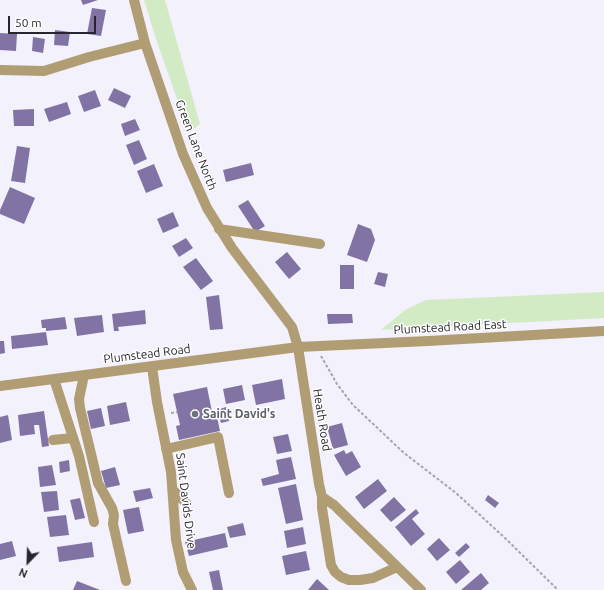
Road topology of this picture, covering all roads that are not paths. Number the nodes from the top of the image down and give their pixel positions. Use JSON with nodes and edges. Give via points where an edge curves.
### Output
{"nodes":[{"id":1,"x":134,"y":0,"type":"edge"},
{"id":2,"x":145,"y":43,"type":"junction"},
{"id":3,"x":0,"y":70,"type":"edge"},
{"id":4,"x":219,"y":229,"type":"junction"},
{"id":5,"x":320,"y":244,"type":"dead end"},
{"id":6,"x":604,"y":331,"type":"edge"},
{"id":7,"x":298,"y":347,"type":"junction"},
{"id":8,"x":152,"y":367,"type":"junction"},
{"id":9,"x":84,"y":375,"type":"junction"},
{"id":10,"x":54,"y":379,"type":"junction"},
{"id":11,"x":0,"y":386,"type":"edge"},
{"id":12,"x":72,"y":438,"type":"junction"},
{"id":13,"x":53,"y":440,"type":"dead end"},
{"id":14,"x":166,"y":449,"type":"junction"},
{"id":15,"x":173,"y":490,"type":"junction"},
{"id":16,"x":229,"y":493,"type":"dead end"},
{"id":17,"x":322,"y":497,"type":"junction"},
{"id":18,"x":186,"y":503,"type":"dead end"},
{"id":19,"x":94,"y":522,"type":"dead end"},
{"id":20,"x":397,"y":567,"type":"junction"},
{"id":21,"x":126,"y":580,"type":"dead end"},
{"id":22,"x":192,"y":590,"type":"edge"},
{"id":23,"x":421,"y":590,"type":"edge"}],
"edges":[{"from":1,"to":2,"type":"street","name":"Green Lane North"},
{"from":2,"to":3,"type":"street","via":[[44,71]]},
{"from":2,"to":4,"type":"street","name":"Green Lane North","via":[[183,154]]},
{"from":4,"to":5,"type":"street"},
{"from":4,"to":7,"type":"street","name":"Green Lane North","via":[[292,327]]},
{"from":6,"to":7,"type":"street","name":"Plumstead Road East"},
{"from":7,"to":8,"type":"street","name":"Plumstead Road"},
{"from":7,"to":17,"type":"street","name":"Heath Road"},
{"from":8,"to":9,"type":"street","name":"Plumstead Road"},
{"from":8,"to":14,"type":"street","name":"Saint Davids Drive"},
{"from":9,"to":10,"type":"street","name":"Plumstead Road"},
{"from":9,"to":21,"type":"street","via":[[79,399],[80,408],[98,483],[114,515]]},
{"from":10,"to":11,"type":"street","name":"Plumstead Road"},
{"from":10,"to":12,"type":"street"},
{"from":12,"to":13,"type":"street"},
{"from":12,"to":19,"type":"street","via":[[79,456]]},
{"from":14,"to":15,"type":"street","name":"Saint Davids Drive"},
{"from":14,"to":16,"type":"street","via":[[218,437]]},
{"from":15,"to":18,"type":"street"},
{"from":15,"to":22,"type":"street","name":"Saint Davids Drive","via":[[176,540],[184,572]]},
{"from":17,"to":20,"type":"street","via":[[334,505]]},
{"from":17,"to":20,"type":"street","name":"Heath Road","via":[[331,565],[335,572],[349,580],[360,580],[373,578]]},
{"from":20,"to":23,"type":"street"}]}
